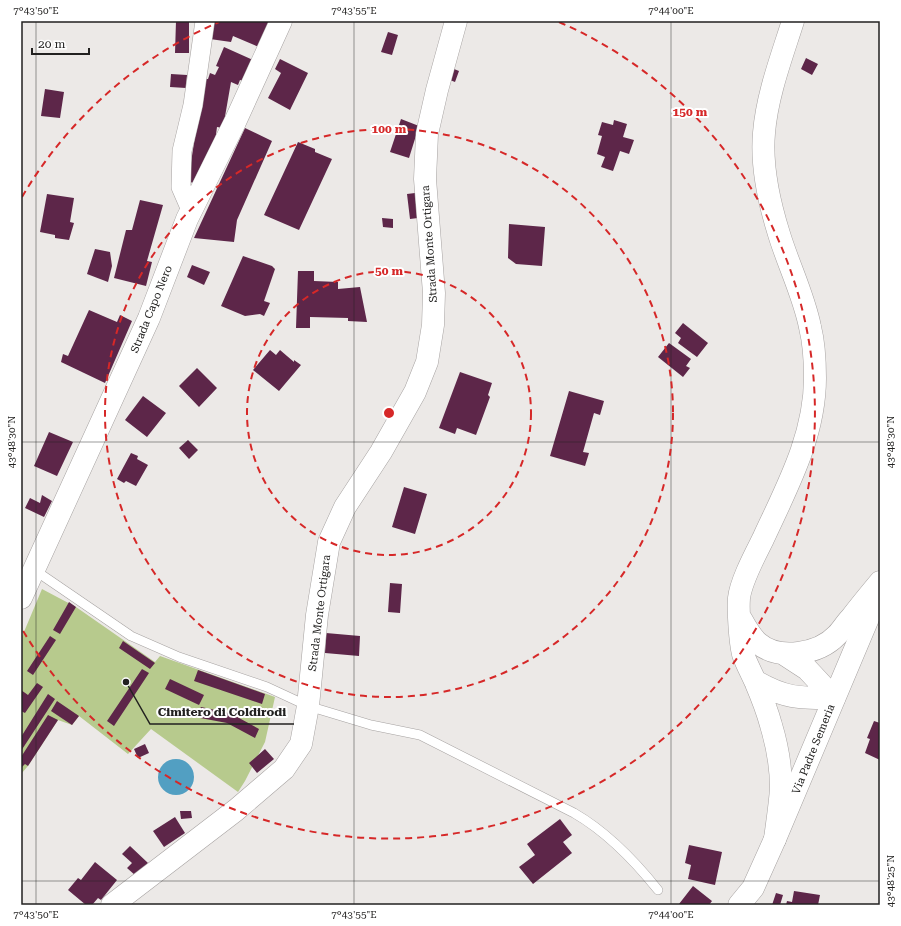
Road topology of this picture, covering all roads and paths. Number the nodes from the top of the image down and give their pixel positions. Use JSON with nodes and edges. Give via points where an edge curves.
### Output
{"nodes":[{"id":1,"x":205,"y":21,"type":"edge"},
{"id":2,"x":281,"y":21,"type":"edge"},
{"id":3,"x":456,"y":21,"type":"edge"},
{"id":4,"x":793,"y":21,"type":"edge"},
{"id":5,"x":191,"y":210,"type":"junction"},
{"id":6,"x":33,"y":569,"type":"junction"},
{"id":7,"x":880,"y":582,"type":"edge"},
{"id":8,"x":880,"y":590,"type":"edge"},
{"id":9,"x":21,"y":598,"type":"edge"},
{"id":10,"x":740,"y":617,"type":"junction"},
{"id":11,"x":784,"y":654,"type":"junction"},
{"id":12,"x":755,"y":681,"type":"junction"},
{"id":13,"x":834,"y":698,"type":"junction"},
{"id":14,"x":308,"y":706,"type":"junction"},
{"id":15,"x":775,"y":839,"type":"junction"},
{"id":16,"x":658,"y":890,"type":"dead end"},
{"id":17,"x":112,"y":905,"type":"edge"},
{"id":18,"x":739,"y":905,"type":"edge"}],
"edges":[{"from":1,"to":5,"type":"street","via":[[193,105],[182,151],[181,187]]},
{"from":2,"to":5,"type":"main road","name":"Strada Capo Nero"},
{"from":3,"to":14,"type":"main road","name":"Strada Monte Ortigara","via":[[427,134],[425,179],[434,293],[433,325],[427,362],[415,392],[345,508],[328,542]]},
{"from":4,"to":10,"type":"main road","via":[[767,113],[764,156],[776,225],[810,326],[815,380],[807,435],[795,471],[743,585],[740,595]]},
{"from":5,"to":6,"type":"main road","name":"Strada Capo Nero","via":[[149,318]]},
{"from":6,"to":9,"type":"main road","name":"Strada Capo Nero"},
{"from":6,"to":14,"type":"lane","via":[[131,636],[267,687]]},
{"from":7,"to":11,"type":"main road","via":[[836,636],[823,645],[806,651]]},
{"from":8,"to":13,"type":"main road","name":"Via Padre Semeria"},
{"from":10,"to":11,"type":"main road","via":[[758,643]]},
{"from":10,"to":12,"type":"main road","via":[[743,652]]},
{"from":11,"to":13,"type":"main road","via":[[807,668]]},
{"from":12,"to":13,"type":"main road","via":[[791,697]]},
{"from":12,"to":15,"type":"main road","via":[[772,727],[780,766],[781,788]]},
{"from":13,"to":15,"type":"main road","name":"Via Padre Semeria"},
{"from":14,"to":16,"type":"lane","via":[[371,725],[420,735],[574,813],[590,822],[638,864]]},
{"from":14,"to":17,"type":"main road","name":"Strada Monte Ortigara","via":[[301,744],[284,769],[236,810]]},
{"from":15,"to":18,"type":"main road","name":"Via Padre Semeria","via":[[753,888]]}]}
